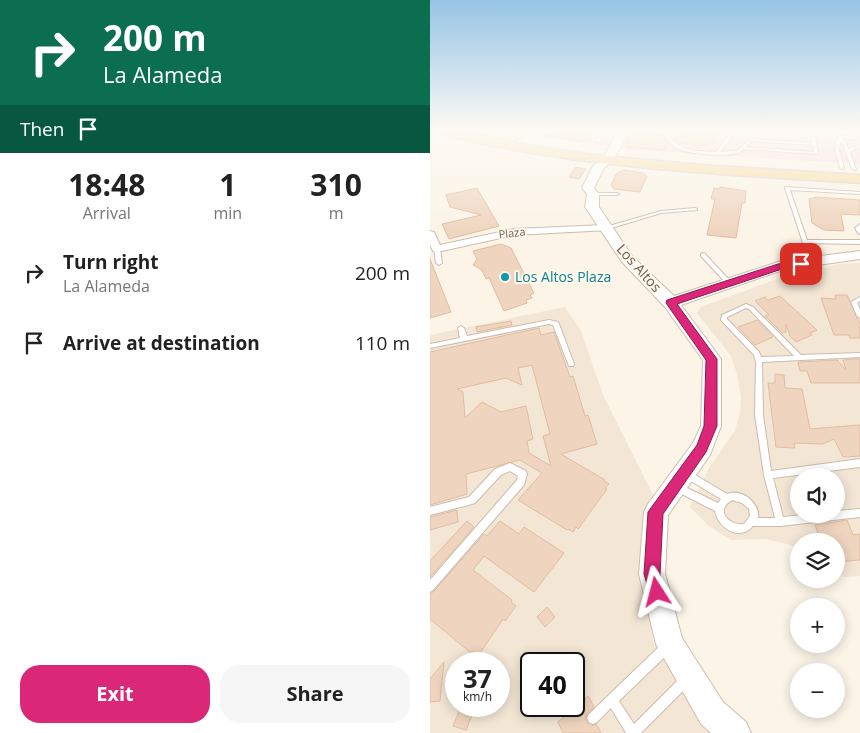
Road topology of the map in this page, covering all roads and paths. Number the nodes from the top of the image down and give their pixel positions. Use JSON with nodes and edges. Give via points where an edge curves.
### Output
{"nodes":[{"id":1,"x":611,"y":164,"type":"edge"},
{"id":2,"x":743,"y":164,"type":"edge"},
{"id":3,"x":743,"y":164,"type":"edge"},
{"id":4,"x":854,"y":171,"type":"edge"},
{"id":5,"x":860,"y":192,"type":"edge"},
{"id":6,"x":593,"y":194,"type":"junction"},
{"id":7,"x":617,"y":194,"type":"dead end"},
{"id":8,"x":695,"y":209,"type":"dead end"},
{"id":9,"x":860,"y":226,"type":"edge"},
{"id":10,"x":605,"y":228,"type":"junction"},
{"id":11,"x":860,"y":232,"type":"edge"},
{"id":12,"x":430,"y":234,"type":"edge"},
{"id":13,"x":860,"y":242,"type":"edge"},
{"id":14,"x":437,"y":249,"type":"junction"},
{"id":15,"x":703,"y":255,"type":"dead end"},
{"id":16,"x":860,"y":255,"type":"edge"},
{"id":17,"x":439,"y":263,"type":"dead end"},
{"id":18,"x":729,"y":283,"type":"junction"},
{"id":19,"x":860,"y":299,"type":"edge"},
{"id":20,"x":671,"y":303,"type":"junction"},
{"id":21,"x":860,"y":316,"type":"edge"},
{"id":22,"x":461,"y":328,"type":"dead end"},
{"id":23,"x":464,"y":339,"type":"junction"},
{"id":24,"x":430,"y":346,"type":"edge"},
{"id":25,"x":860,"y":355,"type":"edge"},
{"id":26,"x":798,"y":356,"type":"junction"},
{"id":27,"x":758,"y":360,"type":"junction"},
{"id":28,"x":571,"y":364,"type":"dead end"},
{"id":29,"x":860,"y":463,"type":"edge"},
{"id":30,"x":768,"y":475,"type":"junction"},
{"id":31,"x":679,"y":479,"type":"junction"},
{"id":32,"x":727,"y":498,"type":"junction"},
{"id":33,"x":720,"y":509,"type":"junction"},
{"id":34,"x":430,"y":511,"type":"edge"},
{"id":35,"x":860,"y":513,"type":"edge"},
{"id":36,"x":752,"y":522,"type":"junction"},
{"id":37,"x":780,"y":522,"type":"junction"},
{"id":38,"x":430,"y":587,"type":"edge"},
{"id":39,"x":670,"y":644,"type":"junction"},
{"id":40,"x":689,"y":677,"type":"junction"},
{"id":41,"x":612,"y":700,"type":"junction"},
{"id":42,"x":593,"y":718,"type":"dead end"},
{"id":43,"x":633,"y":733,"type":"edge"},
{"id":44,"x":736,"y":733,"type":"edge"}],
"edges":[{"from":1,"to":6,"type":"street","via":[[601,189]]},
{"from":2,"to":4,"type":"main road"},
{"from":3,"to":4,"type":"main road"},
{"from":5,"to":13,"type":"lane","via":[[787,188],[805,242]]},
{"from":6,"to":7,"type":"lane"},
{"from":6,"to":10,"type":"street","name":"Los Altos","via":[[592,207]]},
{"from":8,"to":10,"type":"lane","via":[[661,212]]},
{"from":9,"to":11,"type":"lane"},
{"from":10,"to":14,"type":"street","name":"Plaza","via":[[514,232]]},
{"from":10,"to":20,"type":"street","name":"Los Altos","via":[[628,259]]},
{"from":12,"to":14,"type":"street"},
{"from":14,"to":17,"type":"lane"},
{"from":15,"to":18,"type":"lane"},
{"from":16,"to":18,"type":"street","via":[[781,266]]},
{"from":18,"to":20,"type":"street"},
{"from":19,"to":21,"type":"lane","via":[[854,302]]},
{"from":20,"to":31,"type":"street","name":"Los Altos","via":[[712,359],[711,426],[702,448]]},
{"from":22,"to":23,"type":"lane"},
{"from":23,"to":24,"type":"lane"},
{"from":23,"to":28,"type":"lane","via":[[549,322],[556,324]]},
{"from":25,"to":26,"type":"lane"},
{"from":26,"to":27,"type":"lane"},
{"from":26,"to":27,"type":"lane","via":[[751,308],[746,306],[724,316]]},
{"from":27,"to":30,"type":"lane","via":[[759,415]]},
{"from":29,"to":30,"type":"lane"},
{"from":30,"to":37,"type":"lane"},
{"from":31,"to":32,"type":"lane"},
{"from":31,"to":33,"type":"lane"},
{"from":31,"to":39,"type":"street","name":"Los Altos","via":[[656,512],[652,574]]},
{"from":32,"to":33,"type":"lane"},
{"from":32,"to":36,"type":"lane","via":[[747,500],[754,515]]},
{"from":33,"to":36,"type":"lane","via":[[723,521],[730,526],[738,529]]},
{"from":34,"to":38,"type":"lane","via":[[472,500],[498,472],[510,467],[523,474],[521,482]]},
{"from":35,"to":37,"type":"lane"},
{"from":36,"to":37,"type":"lane"},
{"from":39,"to":40,"type":"street","name":"Los Altos"},
{"from":39,"to":41,"type":"lane"},
{"from":40,"to":43,"type":"lane"},
{"from":40,"to":44,"type":"street","name":"Los Altos","via":[[712,714]]},
{"from":41,"to":42,"type":"lane"},
{"from":41,"to":43,"type":"lane"}]}
